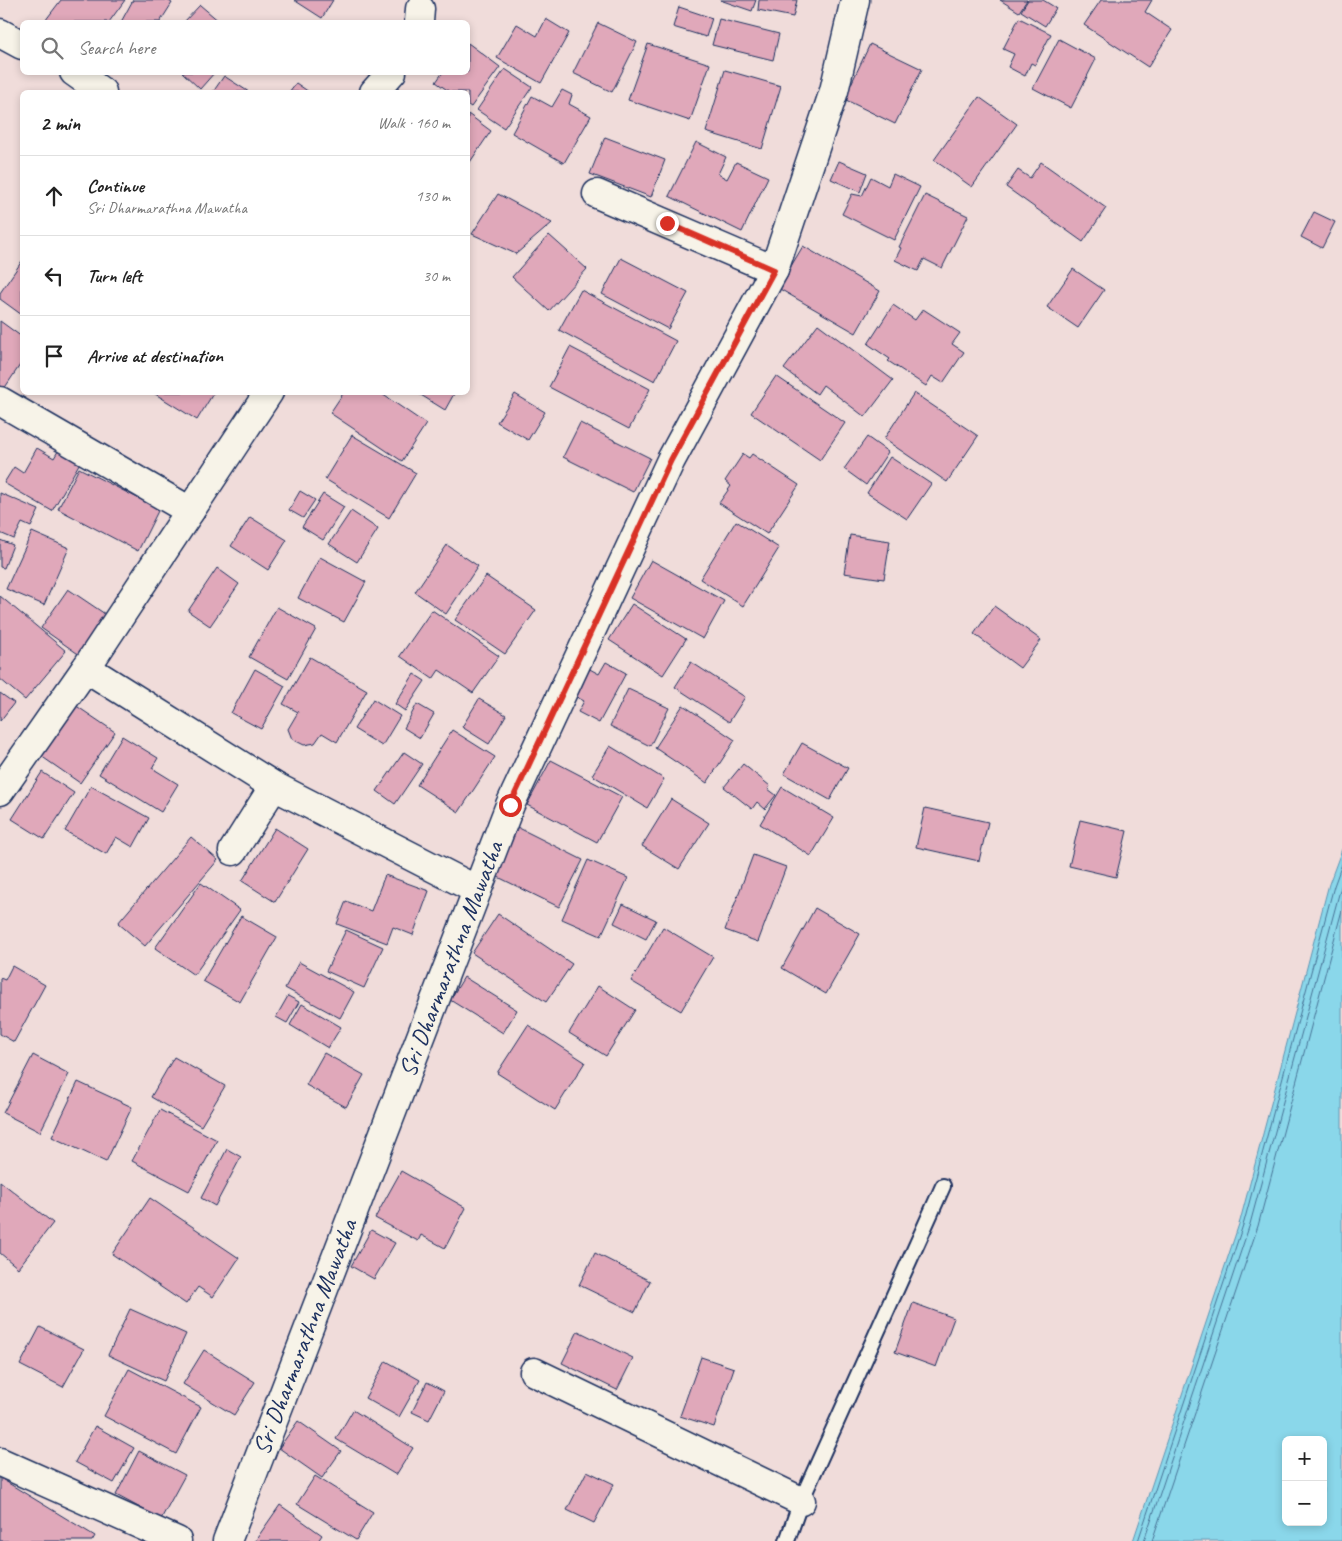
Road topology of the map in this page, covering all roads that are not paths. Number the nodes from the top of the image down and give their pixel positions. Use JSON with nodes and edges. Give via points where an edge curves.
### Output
{"nodes":[{"id":1,"x":855,"y":0,"type":"edge"},
{"id":2,"x":0,"y":33,"type":"edge"},
{"id":3,"x":20,"y":44,"type":"edge"},
{"id":4,"x":78,"y":75,"type":"edge"},
{"id":5,"x":389,"y":75,"type":"edge"},
{"id":6,"x":99,"y":90,"type":"edge"},
{"id":7,"x":376,"y":90,"type":"edge"},
{"id":8,"x":596,"y":194,"type":"dead end"},
{"id":9,"x":774,"y":270,"type":"junction"},
{"id":10,"x":267,"y":395,"type":"edge"},
{"id":11,"x":0,"y":401,"type":"edge"},
{"id":12,"x":190,"y":511,"type":"junction"},
{"id":13,"x":86,"y":668,"type":"junction"},
{"id":14,"x":274,"y":786,"type":"junction"},
{"id":15,"x":0,"y":791,"type":"edge"},
{"id":16,"x":233,"y":851,"type":"dead end"},
{"id":17,"x":477,"y":890,"type":"junction"},
{"id":18,"x":943,"y":1186,"type":"dead end"},
{"id":19,"x":534,"y":1372,"type":"dead end"},
{"id":20,"x":0,"y":1462,"type":"edge"},
{"id":21,"x":801,"y":1501,"type":"junction"},
{"id":22,"x":178,"y":1541,"type":"edge"},
{"id":23,"x":227,"y":1541,"type":"edge"},
{"id":24,"x":787,"y":1541,"type":"edge"}],
"edges":[{"from":1,"to":9,"type":"street","name":"Sri Dharmarathna Mawatha","via":[[834,91]]},
{"from":2,"to":3,"type":"street"},
{"from":4,"to":6,"type":"street"},
{"from":5,"to":7,"type":"street"},
{"from":8,"to":9,"type":"street"},
{"from":9,"to":17,"type":"street","name":"Sri Dharmarathna Mawatha","via":[[671,460],[510,805]]},
{"from":10,"to":12,"type":"street"},
{"from":11,"to":12,"type":"street"},
{"from":12,"to":13,"type":"street"},
{"from":13,"to":14,"type":"street"},
{"from":13,"to":15,"type":"street"},
{"from":14,"to":16,"type":"street"},
{"from":14,"to":17,"type":"street"},
{"from":17,"to":23,"type":"street","name":"Sri Dharmarathna Mawatha"},
{"from":18,"to":21,"type":"lane"},
{"from":19,"to":21,"type":"street"},
{"from":20,"to":22,"type":"street"},
{"from":21,"to":24,"type":"lane"}]}
